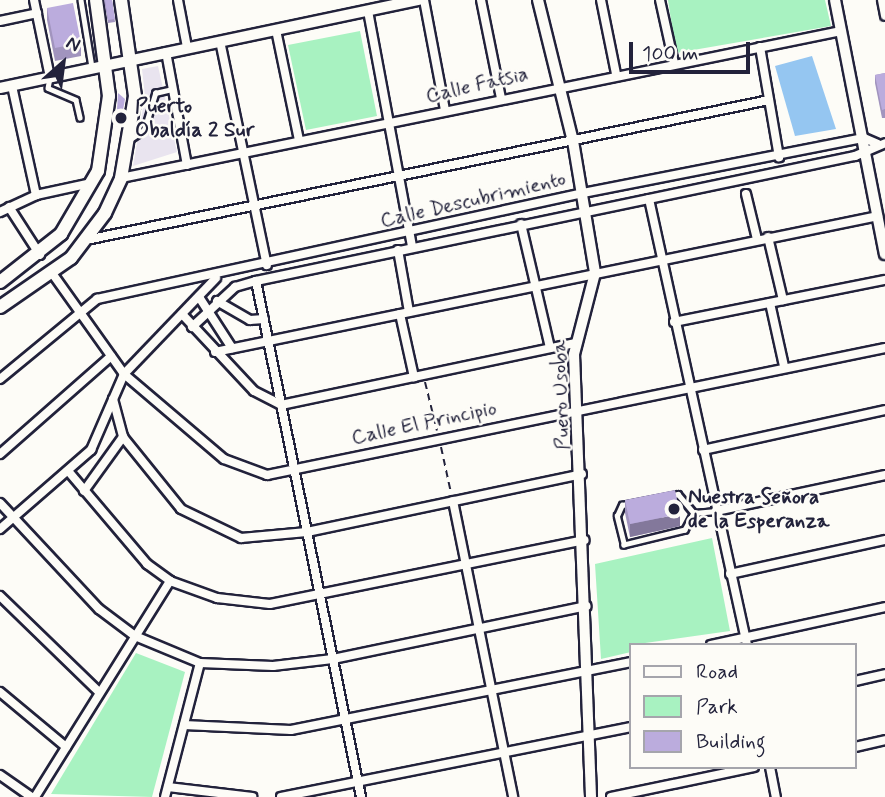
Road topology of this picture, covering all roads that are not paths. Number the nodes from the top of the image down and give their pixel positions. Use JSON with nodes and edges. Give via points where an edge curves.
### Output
{"nodes":[{"id":1,"x":34,"y":0,"type":"edge"},
{"id":2,"x":81,"y":0,"type":"edge"},
{"id":3,"x":96,"y":0,"type":"edge"},
{"id":4,"x":121,"y":0,"type":"edge"},
{"id":5,"x":178,"y":0,"type":"edge"},
{"id":6,"x":421,"y":0,"type":"edge"},
{"id":7,"x":481,"y":0,"type":"edge"},
{"id":8,"x":538,"y":0,"type":"edge"},
{"id":9,"x":601,"y":0,"type":"edge"},
{"id":10,"x":660,"y":0,"type":"edge"},
{"id":11,"x":835,"y":0,"type":"edge"},
{"id":12,"x":882,"y":0,"type":"edge"},
{"id":13,"x":368,"y":11,"type":"junction"},
{"id":14,"x":37,"y":13,"type":"junction"},
{"id":15,"x":885,"y":16,"type":"edge"},
{"id":16,"x":0,"y":21,"type":"edge"},
{"id":17,"x":276,"y":30,"type":"junction"},
{"id":18,"x":841,"y":31,"type":"junction"},
{"id":19,"x":220,"y":41,"type":"junction"},
{"id":20,"x":187,"y":47,"type":"junction"},
{"id":21,"x":760,"y":47,"type":"junction"},
{"id":22,"x":166,"y":52,"type":"junction"},
{"id":23,"x":131,"y":60,"type":"junction"},
{"id":24,"x":674,"y":63,"type":"junction"},
{"id":25,"x":107,"y":65,"type":"junction"},
{"id":26,"x":92,"y":68,"type":"junction"},
{"id":27,"x":616,"y":74,"type":"junction"},
{"id":28,"x":50,"y":77,"type":"junction"},
{"id":29,"x":560,"y":85,"type":"junction"},
{"id":30,"x":12,"y":86,"type":"junction"},
{"id":31,"x":0,"y":88,"type":"edge"},
{"id":32,"x":173,"y":89,"type":"junction"},
{"id":33,"x":501,"y":98,"type":"junction"},
{"id":34,"x":769,"y":100,"type":"junction"},
{"id":35,"x":446,"y":110,"type":"junction"},
{"id":36,"x":80,"y":118,"type":"dead end"},
{"id":37,"x":393,"y":122,"type":"junction"},
{"id":38,"x":131,"y":138,"type":"junction"},
{"id":39,"x":864,"y":138,"type":"junction"},
{"id":40,"x":299,"y":140,"type":"junction"},
{"id":41,"x":573,"y":141,"type":"junction"},
{"id":42,"x":882,"y":143,"type":"edge"},
{"id":43,"x":243,"y":153,"type":"junction"},
{"id":44,"x":866,"y":153,"type":"junction"},
{"id":45,"x":779,"y":157,"type":"junction"},
{"id":46,"x":187,"y":165,"type":"junction"},
{"id":47,"x":402,"y":176,"type":"junction"},
{"id":48,"x":121,"y":178,"type":"junction"},
{"id":49,"x":94,"y":183,"type":"junction"},
{"id":50,"x":583,"y":193,"type":"junction"},
{"id":51,"x":747,"y":194,"type":"dead end"},
{"id":52,"x":36,"y":195,"type":"junction"},
{"id":53,"x":649,"y":199,"type":"junction"},
{"id":54,"x":9,"y":207,"type":"junction"},
{"id":55,"x":255,"y":208,"type":"junction"},
{"id":56,"x":587,"y":211,"type":"junction"},
{"id":57,"x":0,"y":212,"type":"edge"},
{"id":58,"x":878,"y":216,"type":"junction"},
{"id":59,"x":520,"y":224,"type":"junction"},
{"id":60,"x":411,"y":231,"type":"junction"},
{"id":61,"x":768,"y":237,"type":"junction"},
{"id":62,"x":757,"y":239,"type":"junction"},
{"id":63,"x":86,"y":240,"type":"junction"},
{"id":64,"x":412,"y":247,"type":"junction"},
{"id":65,"x":398,"y":250,"type":"junction"},
{"id":66,"x":40,"y":254,"type":"junction"},
{"id":67,"x":885,"y":254,"type":"edge"},
{"id":68,"x":662,"y":262,"type":"junction"},
{"id":69,"x":267,"y":265,"type":"junction"},
{"id":70,"x":52,"y":273,"type":"junction"},
{"id":71,"x":595,"y":273,"type":"junction"},
{"id":72,"x":216,"y":278,"type":"junction"},
{"id":73,"x":885,"y":280,"type":"edge"},
{"id":74,"x":256,"y":281,"type":"junction"},
{"id":75,"x":0,"y":282,"type":"edge"},
{"id":76,"x":535,"y":286,"type":"junction"},
{"id":77,"x":199,"y":296,"type":"junction"},
{"id":78,"x":783,"y":300,"type":"junction"},
{"id":79,"x":217,"y":301,"type":"junction"},
{"id":80,"x":770,"y":303,"type":"junction"},
{"id":81,"x":0,"y":307,"type":"edge"},
{"id":82,"x":78,"y":309,"type":"junction"},
{"id":83,"x":207,"y":310,"type":"junction"},
{"id":84,"x":405,"y":313,"type":"junction"},
{"id":85,"x":182,"y":314,"type":"junction"},
{"id":86,"x":264,"y":319,"type":"junction"},
{"id":87,"x":674,"y":322,"type":"junction"},
{"id":88,"x":192,"y":327,"type":"junction"},
{"id":89,"x":269,"y":341,"type":"junction"},
{"id":90,"x":575,"y":342,"type":"junction"},
{"id":91,"x":232,"y":348,"type":"junction"},
{"id":92,"x":550,"y":348,"type":"junction"},
{"id":93,"x":885,"y":348,"type":"edge"},
{"id":94,"x":215,"y":352,"type":"junction"},
{"id":95,"x":111,"y":356,"type":"junction"},
{"id":96,"x":784,"y":366,"type":"junction"},
{"id":97,"x":124,"y":374,"type":"junction"},
{"id":98,"x":414,"y":377,"type":"junction"},
{"id":99,"x":0,"y":379,"type":"edge"},
{"id":100,"x":689,"y":386,"type":"junction"},
{"id":101,"x":113,"y":399,"type":"junction"},
{"id":102,"x":281,"y":405,"type":"junction"},
{"id":103,"x":580,"y":408,"type":"junction"},
{"id":104,"x":885,"y":410,"type":"edge"},
{"id":105,"x":123,"y":437,"type":"junction"},
{"id":106,"x":703,"y":450,"type":"junction"},
{"id":107,"x":0,"y":454,"type":"edge"},
{"id":108,"x":294,"y":469,"type":"junction"},
{"id":109,"x":69,"y":472,"type":"junction"},
{"id":110,"x":583,"y":474,"type":"junction"},
{"id":111,"x":885,"y":475,"type":"edge"},
{"id":112,"x":84,"y":491,"type":"junction"},
{"id":113,"x":453,"y":501,"type":"junction"},
{"id":114,"x":0,"y":503,"type":"edge"},
{"id":115,"x":716,"y":511,"type":"junction"},
{"id":116,"x":694,"y":513,"type":"junction"},
{"id":117,"x":12,"y":518,"type":"junction"},
{"id":118,"x":0,"y":529,"type":"edge"},
{"id":119,"x":307,"y":532,"type":"junction"},
{"id":120,"x":585,"y":540,"type":"junction"},
{"id":121,"x":885,"y":540,"type":"edge"},
{"id":122,"x":464,"y":563,"type":"junction"},
{"id":123,"x":730,"y":575,"type":"junction"},
{"id":124,"x":170,"y":581,"type":"junction"},
{"id":125,"x":0,"y":596,"type":"edge"},
{"id":126,"x":320,"y":596,"type":"junction"},
{"id":127,"x":587,"y":606,"type":"junction"},
{"id":128,"x":885,"y":607,"type":"edge"},
{"id":129,"x":478,"y":628,"type":"junction"},
{"id":130,"x":135,"y":636,"type":"junction"},
{"id":131,"x":746,"y":641,"type":"edge"},
{"id":132,"x":728,"y":643,"type":"edge"},
{"id":133,"x":333,"y":659,"type":"junction"},
{"id":134,"x":630,"y":662,"type":"edge"},
{"id":135,"x":200,"y":663,"type":"junction"},
{"id":136,"x":588,"y":671,"type":"junction"},
{"id":137,"x":885,"y":674,"type":"edge"},
{"id":138,"x":857,"y":681,"type":"edge"},
{"id":139,"x":491,"y":690,"type":"junction"},
{"id":140,"x":0,"y":692,"type":"edge"},
{"id":141,"x":99,"y":692,"type":"junction"},
{"id":142,"x":345,"y":722,"type":"junction"},
{"id":143,"x":184,"y":725,"type":"junction"},
{"id":144,"x":630,"y":727,"type":"edge"},
{"id":145,"x":590,"y":736,"type":"junction"},
{"id":146,"x":885,"y":740,"type":"edge"},
{"id":147,"x":66,"y":747,"type":"junction"},
{"id":148,"x":857,"y":747,"type":"edge"},
{"id":149,"x":504,"y":754,"type":"junction"},
{"id":150,"x":744,"y":769,"type":"edge"},
{"id":151,"x":770,"y":769,"type":"edge"},
{"id":152,"x":0,"y":775,"type":"edge"},
{"id":153,"x":358,"y":784,"type":"junction"},
{"id":154,"x":167,"y":787,"type":"junction"},
{"id":155,"x":33,"y":797,"type":"edge"},
{"id":156,"x":165,"y":797,"type":"edge"},
{"id":157,"x":252,"y":797,"type":"edge"},
{"id":158,"x":281,"y":797,"type":"edge"},
{"id":159,"x":361,"y":797,"type":"edge"},
{"id":160,"x":513,"y":797,"type":"edge"},
{"id":161,"x":591,"y":797,"type":"edge"},
{"id":162,"x":611,"y":797,"type":"edge"},
{"id":163,"x":776,"y":797,"type":"edge"}],
"edges":[{"from":1,"to":14,"type":"street"},
{"from":2,"to":26,"type":"lane"},
{"from":3,"to":25,"type":"main road"},
{"from":4,"to":23,"type":"main road"},
{"from":5,"to":20,"type":"street"},
{"from":6,"to":13,"type":"street"},
{"from":6,"to":35,"type":"street"},
{"from":7,"to":33,"type":"street"},
{"from":8,"to":29,"type":"street","name":"Puero Usoba"},
{"from":9,"to":27,"type":"street"},
{"from":10,"to":24,"type":"street"},
{"from":11,"to":18,"type":"street"},
{"from":12,"to":15,"type":"street"},
{"from":13,"to":17,"type":"street"},
{"from":13,"to":37,"type":"street"},
{"from":14,"to":16,"type":"street"},
{"from":14,"to":28,"type":"street"},
{"from":17,"to":19,"type":"street"},
{"from":17,"to":40,"type":"street"},
{"from":18,"to":21,"type":"street","name":"Calle Fatsia"},
{"from":18,"to":39,"type":"street"},
{"from":19,"to":20,"type":"street"},
{"from":19,"to":43,"type":"street"},
{"from":20,"to":22,"type":"street"},
{"from":21,"to":24,"type":"street","name":"Calle Fatsia"},
{"from":21,"to":34,"type":"street"},
{"from":22,"to":23,"type":"street"},
{"from":22,"to":32,"type":"street"},
{"from":23,"to":25,"type":"street"},
{"from":23,"to":38,"type":"main road"},
{"from":24,"to":27,"type":"street","name":"Calle Fatsia"},
{"from":25,"to":26,"type":"street"},
{"from":25,"to":49,"type":"main road","via":[[107,135]]},
{"from":26,"to":28,"type":"street"},
{"from":27,"to":29,"type":"street","name":"Calle Fatsia"},
{"from":28,"to":30,"type":"street"},
{"from":28,"to":36,"type":"lane","via":[[48,88],[76,100]]},
{"from":29,"to":33,"type":"street","name":"Calle Fatsia"},
{"from":29,"to":41,"type":"street","name":"Puero Usoba"},
{"from":30,"to":31,"type":"street"},
{"from":30,"to":52,"type":"street"},
{"from":32,"to":38,"type":"lane","via":[[155,93],[144,130]]},
{"from":32,"to":46,"type":"street"},
{"from":33,"to":35,"type":"street","name":"Calle Fatsia"},
{"from":34,"to":41,"type":"street"},
{"from":34,"to":45,"type":"street"},
{"from":35,"to":37,"type":"street","name":"Calle Fatsia"},
{"from":37,"to":40,"type":"street","name":"Calle Fatsia"},
{"from":37,"to":47,"type":"street"},
{"from":38,"to":48,"type":"main road"},
{"from":39,"to":42,"type":"street","name":"Calle Descubrimiento"},
{"from":39,"to":44,"type":"street"},
{"from":39,"to":45,"type":"street","name":"Calle Descubrimiento"},
{"from":40,"to":43,"type":"street","name":"Calle Fatsia"},
{"from":41,"to":47,"type":"street"},
{"from":41,"to":50,"type":"street","name":"Puero Usoba"},
{"from":42,"to":44,"type":"street","name":"Calle Descubrimiento"},
{"from":43,"to":46,"type":"street","name":"Calle Fatsia"},
{"from":43,"to":55,"type":"street"},
{"from":44,"to":53,"type":"street","name":"Calle Descubrimiento"},
{"from":44,"to":58,"type":"street"},
{"from":45,"to":50,"type":"street","name":"Calle Descubrimiento"},
{"from":46,"to":48,"type":"street","name":"Calle Fatsia"},
{"from":47,"to":55,"type":"street"},
{"from":47,"to":60,"type":"street"},
{"from":48,"to":63,"type":"main road"},
{"from":49,"to":52,"type":"street"},
{"from":49,"to":66,"type":"main road","via":[[73,219]]},
{"from":50,"to":56,"type":"street","name":"Puero Usoba"},
{"from":50,"to":60,"type":"street","name":"Calle Descubrimiento"},
{"from":51,"to":62,"type":"street"},
{"from":52,"to":54,"type":"street"},
{"from":53,"to":56,"type":"street","name":"Calle Descubrimiento"},
{"from":53,"to":68,"type":"street"},
{"from":54,"to":57,"type":"street"},
{"from":54,"to":66,"type":"street"},
{"from":55,"to":63,"type":"street"},
{"from":55,"to":69,"type":"street"},
{"from":56,"to":59,"type":"street","name":"Calle Descubrimiento"},
{"from":56,"to":71,"type":"street","name":"Puero Usoba"},
{"from":58,"to":61,"type":"street"},
{"from":58,"to":67,"type":"street"},
{"from":59,"to":64,"type":"street","name":"Calle Descubrimiento"},
{"from":59,"to":76,"type":"street"},
{"from":60,"to":64,"type":"street"},
{"from":60,"to":69,"type":"street","name":"Calle Descubrimiento"},
{"from":61,"to":62,"type":"street"},
{"from":61,"to":78,"type":"street"},
{"from":62,"to":68,"type":"street"},
{"from":63,"to":70,"type":"main road"},
{"from":64,"to":65,"type":"street","name":"Calle Descubrimiento"},
{"from":65,"to":74,"type":"street","name":"Calle Descubrimiento"},
{"from":65,"to":84,"type":"street"},
{"from":66,"to":75,"type":"main road"},
{"from":68,"to":71,"type":"street"},
{"from":68,"to":87,"type":"street"},
{"from":69,"to":72,"type":"street","name":"Calle Descubrimiento"},
{"from":70,"to":81,"type":"main road"},
{"from":70,"to":82,"type":"street","name":"Calle El Principio"},
{"from":71,"to":76,"type":"street"},
{"from":71,"to":90,"type":"street","name":"Puero Usoba"},
{"from":72,"to":77,"type":"street"},
{"from":72,"to":82,"type":"street","name":"Calle Descubrimiento","via":[[97,299]]},
{"from":73,"to":78,"type":"street"},
{"from":74,"to":79,"type":"street","name":"Calle Descubrimiento"},
{"from":74,"to":86,"type":"street"},
{"from":76,"to":84,"type":"street"},
{"from":76,"to":92,"type":"street"},
{"from":77,"to":83,"type":"street"},
{"from":77,"to":85,"type":"street"},
{"from":78,"to":80,"type":"street"},
{"from":79,"to":83,"type":"street","name":"Calle Descubrimiento"},
{"from":79,"to":86,"type":"street","via":[[250,320]]},
{"from":80,"to":87,"type":"street"},
{"from":80,"to":96,"type":"street"},
{"from":82,"to":95,"type":"street","name":"Calle El Principio"},
{"from":82,"to":99,"type":"street"},
{"from":83,"to":88,"type":"street","name":"Calle Descubrimiento"},
{"from":83,"to":91,"type":"street"},
{"from":84,"to":89,"type":"street"},
{"from":84,"to":98,"type":"street"},
{"from":85,"to":88,"type":"street"},
{"from":85,"to":97,"type":"street"},
{"from":86,"to":89,"type":"street"},
{"from":87,"to":100,"type":"street"},
{"from":88,"to":94,"type":"street"},
{"from":89,"to":91,"type":"street"},
{"from":89,"to":102,"type":"street"},
{"from":90,"to":92,"type":"street"},
{"from":90,"to":103,"type":"street","name":"Puero Usoba"},
{"from":91,"to":94,"type":"street"},
{"from":92,"to":98,"type":"street"},
{"from":93,"to":96,"type":"street","name":"Calle El Principio"},
{"from":94,"to":102,"type":"street","via":[[254,391]]},
{"from":95,"to":97,"type":"street","name":"Calle El Principio"},
{"from":95,"to":107,"type":"street"},
{"from":96,"to":100,"type":"street","name":"Calle El Principio"},
{"from":97,"to":101,"type":"street"},
{"from":97,"to":108,"type":"street","name":"Calle El Principio","via":[[238,468],[267,475]]},
{"from":98,"to":102,"type":"street"},
{"from":100,"to":103,"type":"street","name":"Calle El Principio"},
{"from":100,"to":106,"type":"street"},
{"from":101,"to":105,"type":"street"},
{"from":101,"to":109,"type":"street","via":[[91,450]]},
{"from":102,"to":108,"type":"street"},
{"from":103,"to":108,"type":"street","name":"Calle El Principio"},
{"from":103,"to":110,"type":"street","name":"Puero Usoba"},
{"from":104,"to":106,"type":"street"},
{"from":105,"to":112,"type":"street"},
{"from":105,"to":119,"type":"street","via":[[144,470],[199,523],[240,538]]},
{"from":106,"to":115,"type":"street"},
{"from":108,"to":119,"type":"street"},
{"from":109,"to":112,"type":"street"},
{"from":109,"to":117,"type":"street"},
{"from":110,"to":113,"type":"street"},
{"from":110,"to":120,"type":"street","name":"Puero Usoba"},
{"from":111,"to":115,"type":"street"},
{"from":112,"to":124,"type":"street","via":[[124,541]]},
{"from":113,"to":119,"type":"street"},
{"from":113,"to":122,"type":"street"},
{"from":114,"to":117,"type":"street"},
{"from":115,"to":116,"type":"lane"},
{"from":115,"to":123,"type":"street"},
{"from":116,"to":116,"type":"lane","via":[[679,534],[635,547],[621,541],[617,516],[626,502],[678,494]]},
{"from":117,"to":118,"type":"street"},
{"from":117,"to":130,"type":"street","via":[[99,609]]},
{"from":119,"to":126,"type":"street"},
{"from":120,"to":122,"type":"street"},
{"from":120,"to":127,"type":"street","name":"Puero Usoba"},
{"from":121,"to":123,"type":"street"},
{"from":122,"to":126,"type":"street"},
{"from":122,"to":129,"type":"street"},
{"from":123,"to":131,"type":"street"},
{"from":124,"to":126,"type":"street","via":[[247,602]]},
{"from":124,"to":130,"type":"street"},
{"from":125,"to":141,"type":"street"},
{"from":126,"to":133,"type":"street"},
{"from":127,"to":129,"type":"street"},
{"from":127,"to":136,"type":"street","name":"Puero Usoba"},
{"from":128,"to":131,"type":"street"},
{"from":129,"to":133,"type":"street"},
{"from":129,"to":139,"type":"street"},
{"from":130,"to":135,"type":"street"},
{"from":130,"to":141,"type":"street"},
{"from":131,"to":132,"type":"street"},
{"from":133,"to":135,"type":"street","via":[[273,666]]},
{"from":133,"to":142,"type":"street"},
{"from":134,"to":136,"type":"street"},
{"from":135,"to":143,"type":"street"},
{"from":136,"to":139,"type":"street"},
{"from":136,"to":145,"type":"street","name":"Puero Usoba"},
{"from":137,"to":138,"type":"street"},
{"from":139,"to":142,"type":"street"},
{"from":139,"to":149,"type":"street"},
{"from":140,"to":147,"type":"street"},
{"from":141,"to":147,"type":"street"},
{"from":142,"to":143,"type":"street","via":[[270,732]]},
{"from":142,"to":153,"type":"street"},
{"from":143,"to":154,"type":"street"},
{"from":144,"to":145,"type":"street"},
{"from":145,"to":149,"type":"street"},
{"from":145,"to":161,"type":"street","name":"Puero Usoba"},
{"from":146,"to":148,"type":"street"},
{"from":147,"to":155,"type":"street"},
{"from":149,"to":153,"type":"street"},
{"from":149,"to":160,"type":"street"},
{"from":150,"to":162,"type":"street"},
{"from":151,"to":163,"type":"street"},
{"from":152,"to":155,"type":"street"},
{"from":153,"to":158,"type":"street"},
{"from":153,"to":159,"type":"street"},
{"from":154,"to":156,"type":"street"},
{"from":154,"to":157,"type":"street"}]}
